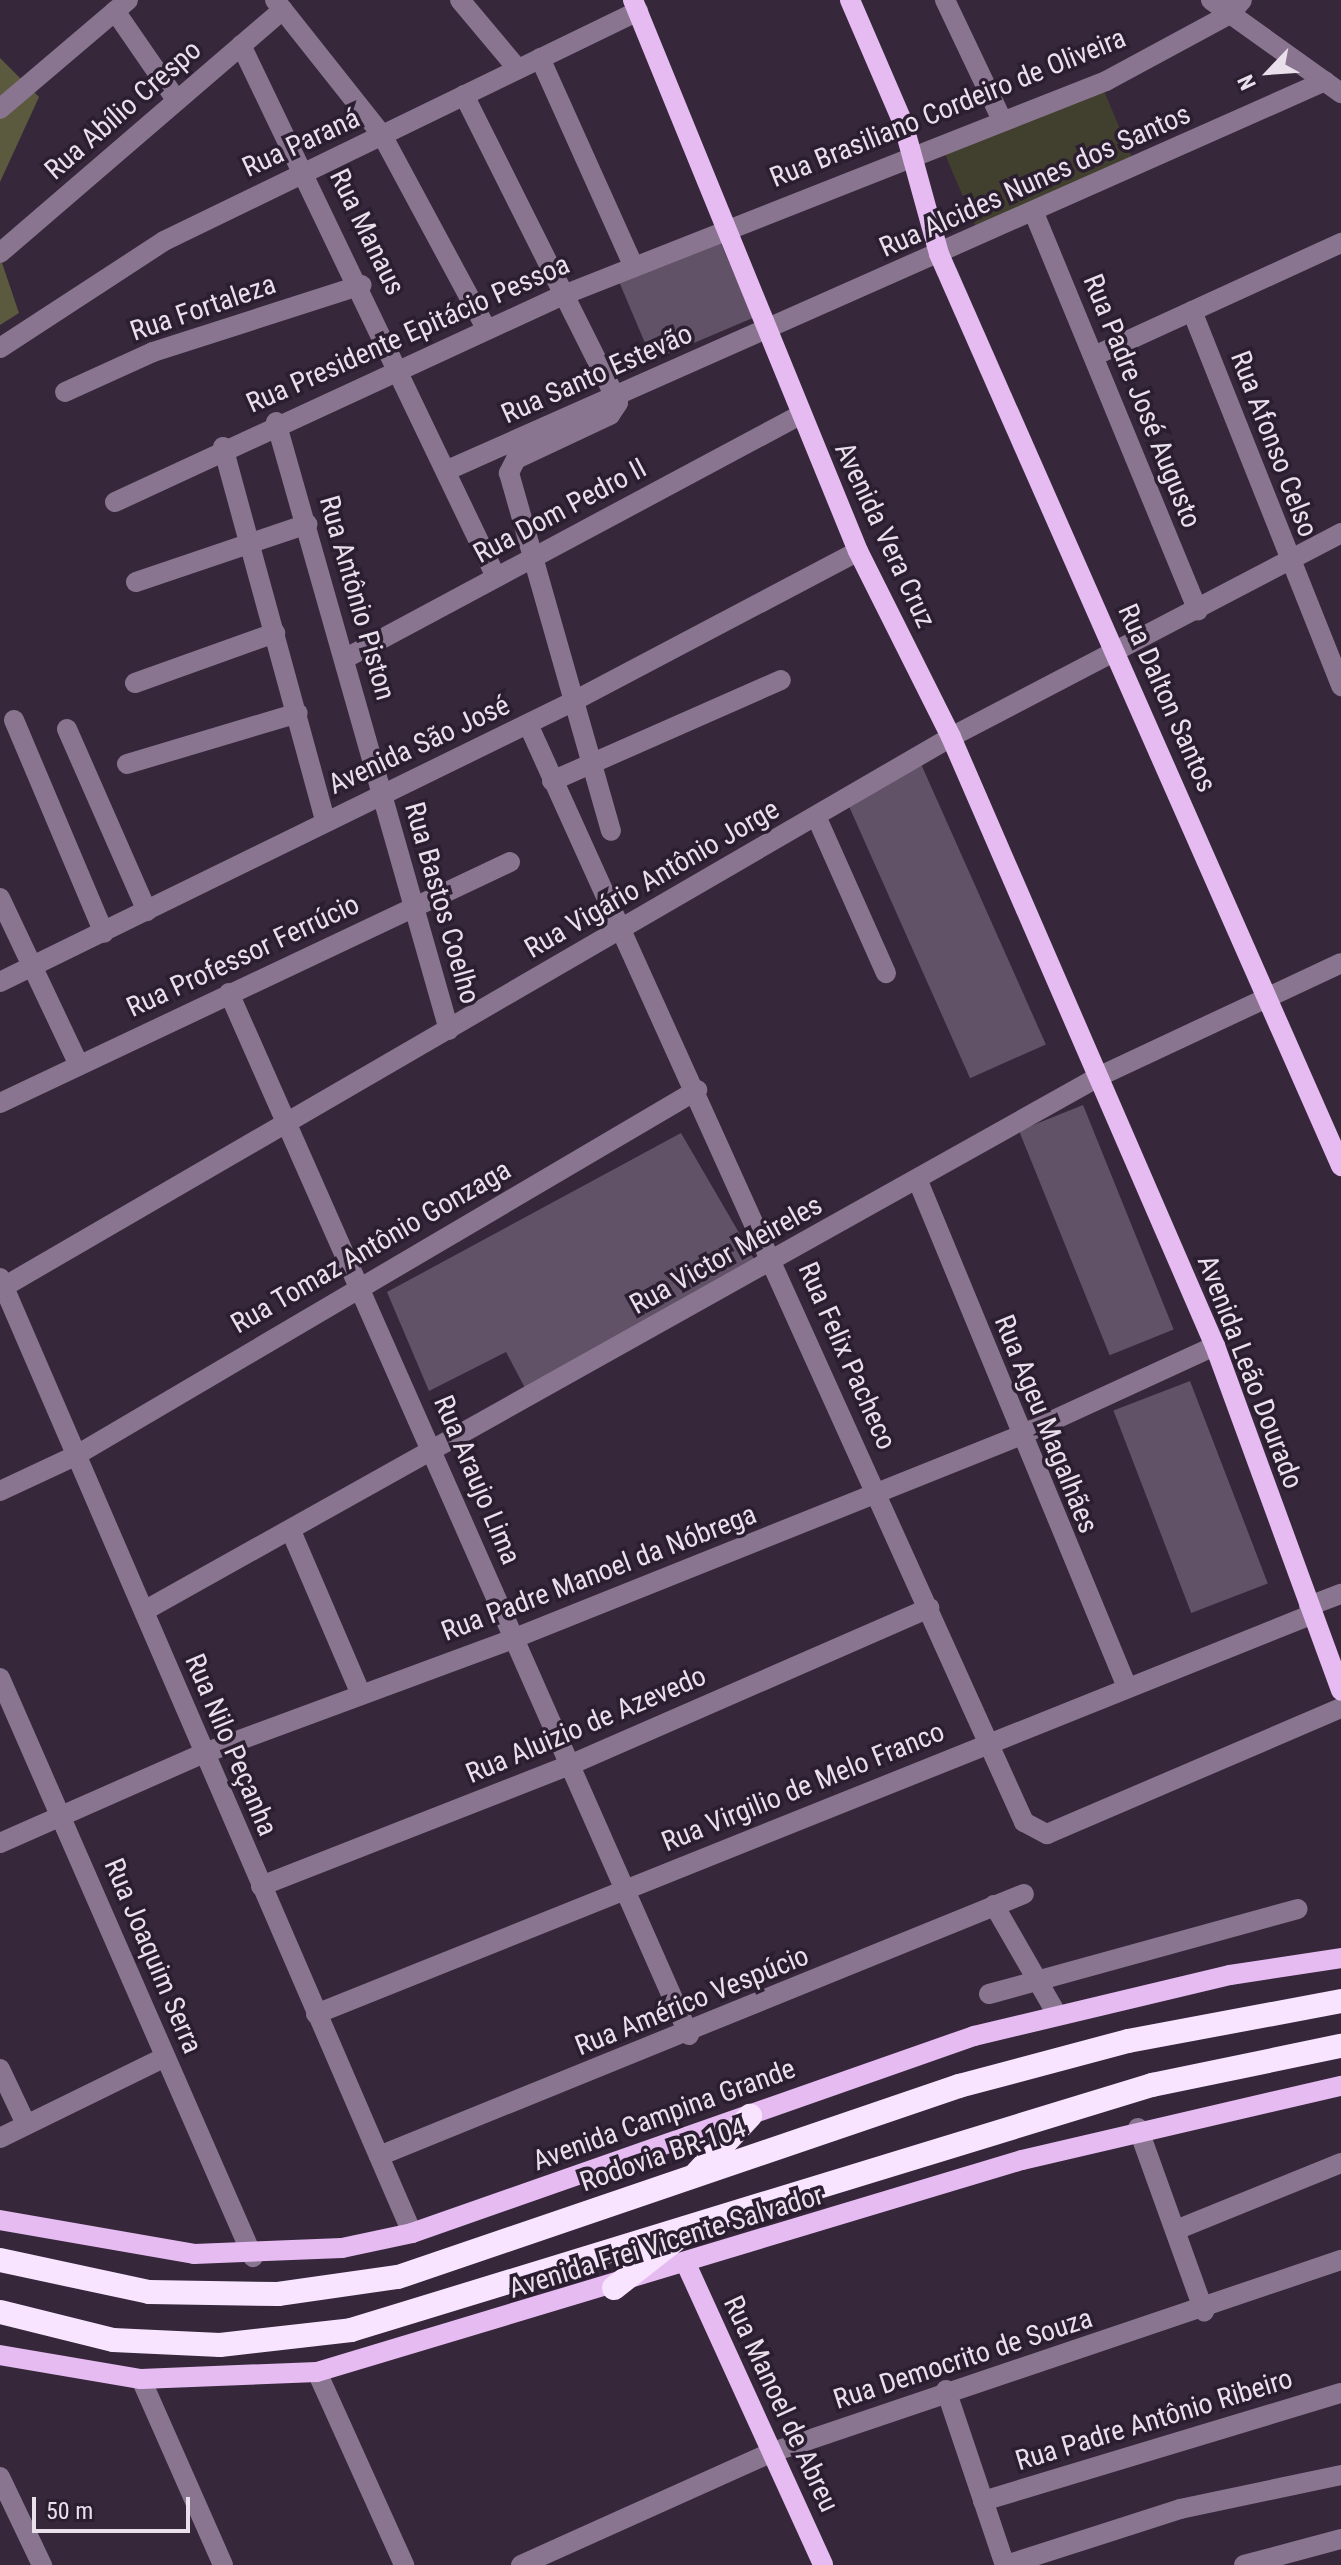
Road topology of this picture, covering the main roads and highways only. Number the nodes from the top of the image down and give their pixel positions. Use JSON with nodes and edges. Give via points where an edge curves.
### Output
{"nodes":[{"id":1,"x":850,"y":0,"type":"edge"},
{"id":2,"x":636,"y":5,"type":"edge"},
{"id":3,"x":1100,"y":1076,"type":"joint"},
{"id":4,"x":1341,"y":1166,"type":"edge"},
{"id":5,"x":1341,"y":1691,"type":"edge"},
{"id":6,"x":1341,"y":1944,"type":"edge"},
{"id":7,"x":1341,"y":1958,"type":"edge"},
{"id":8,"x":1310,"y":1962,"type":"junction"},
{"id":9,"x":1341,"y":2001,"type":"edge"},
{"id":10,"x":1341,"y":2046,"type":"edge"},
{"id":11,"x":1341,"y":2086,"type":"edge"},
{"id":12,"x":750,"y":2116,"type":"junction"},
{"id":13,"x":695,"y":2175,"type":"junction"},
{"id":14,"x":703,"y":2218,"type":"junction"},
{"id":15,"x":0,"y":2220,"type":"edge"},
{"id":16,"x":0,"y":2260,"type":"edge"},
{"id":17,"x":687,"y":2266,"type":"junction"},
{"id":18,"x":614,"y":2288,"type":"junction"},
{"id":19,"x":0,"y":2312,"type":"edge"},
{"id":20,"x":0,"y":2355,"type":"edge"},
{"id":21,"x":823,"y":2565,"type":"edge"}],
"edges":[{"from":1,"to":4,"type":"main road","name":"Rua Dalton Santos","via":[[913,157],[939,254],[1272,995]]},
{"from":2,"to":3,"type":"main road","name":"Avenida Vera Cruz","via":[[858,551],[951,737]]},
{"from":3,"to":5,"type":"main road","name":"Avenida Leão Dourado","via":[[1215,1346]]},
{"from":6,"to":8,"type":"main road"},
{"from":7,"to":8,"type":"main road","name":"Avenida Campina Grande"},
{"from":8,"to":12,"type":"main road","name":"Avenida Campina Grande","via":[[1056,2013]]},
{"from":9,"to":13,"type":"highway","name":"Rodovia BR-104","via":[[1128,2041],[989,2078]]},
{"from":10,"to":14,"type":"highway","via":[[1152,2085]]},
{"from":11,"to":17,"type":"main road","name":"Avenida Frei Vicente Salvador","via":[[1138,2128]]},
{"from":12,"to":13,"type":"highway"},
{"from":12,"to":15,"type":"main road","name":"Avenida Campina Grande","via":[[412,2233],[253,2257],[126,2246]]},
{"from":13,"to":16,"type":"highway","name":"Rodovia BR-104","via":[[398,2277],[278,2294],[149,2292]]},
{"from":14,"to":18,"type":"highway"},
{"from":14,"to":19,"type":"highway","via":[[351,2330],[220,2345],[113,2340]]},
{"from":17,"to":18,"type":"main road","name":"Avenida Frei Vicente Salvador"},
{"from":17,"to":21,"type":"main road","name":"Rua Manoel de Abreu"},
{"from":18,"to":20,"type":"main road","name":"Avenida Frei Vicente Salvador","via":[[317,2372],[141,2379]]}]}
